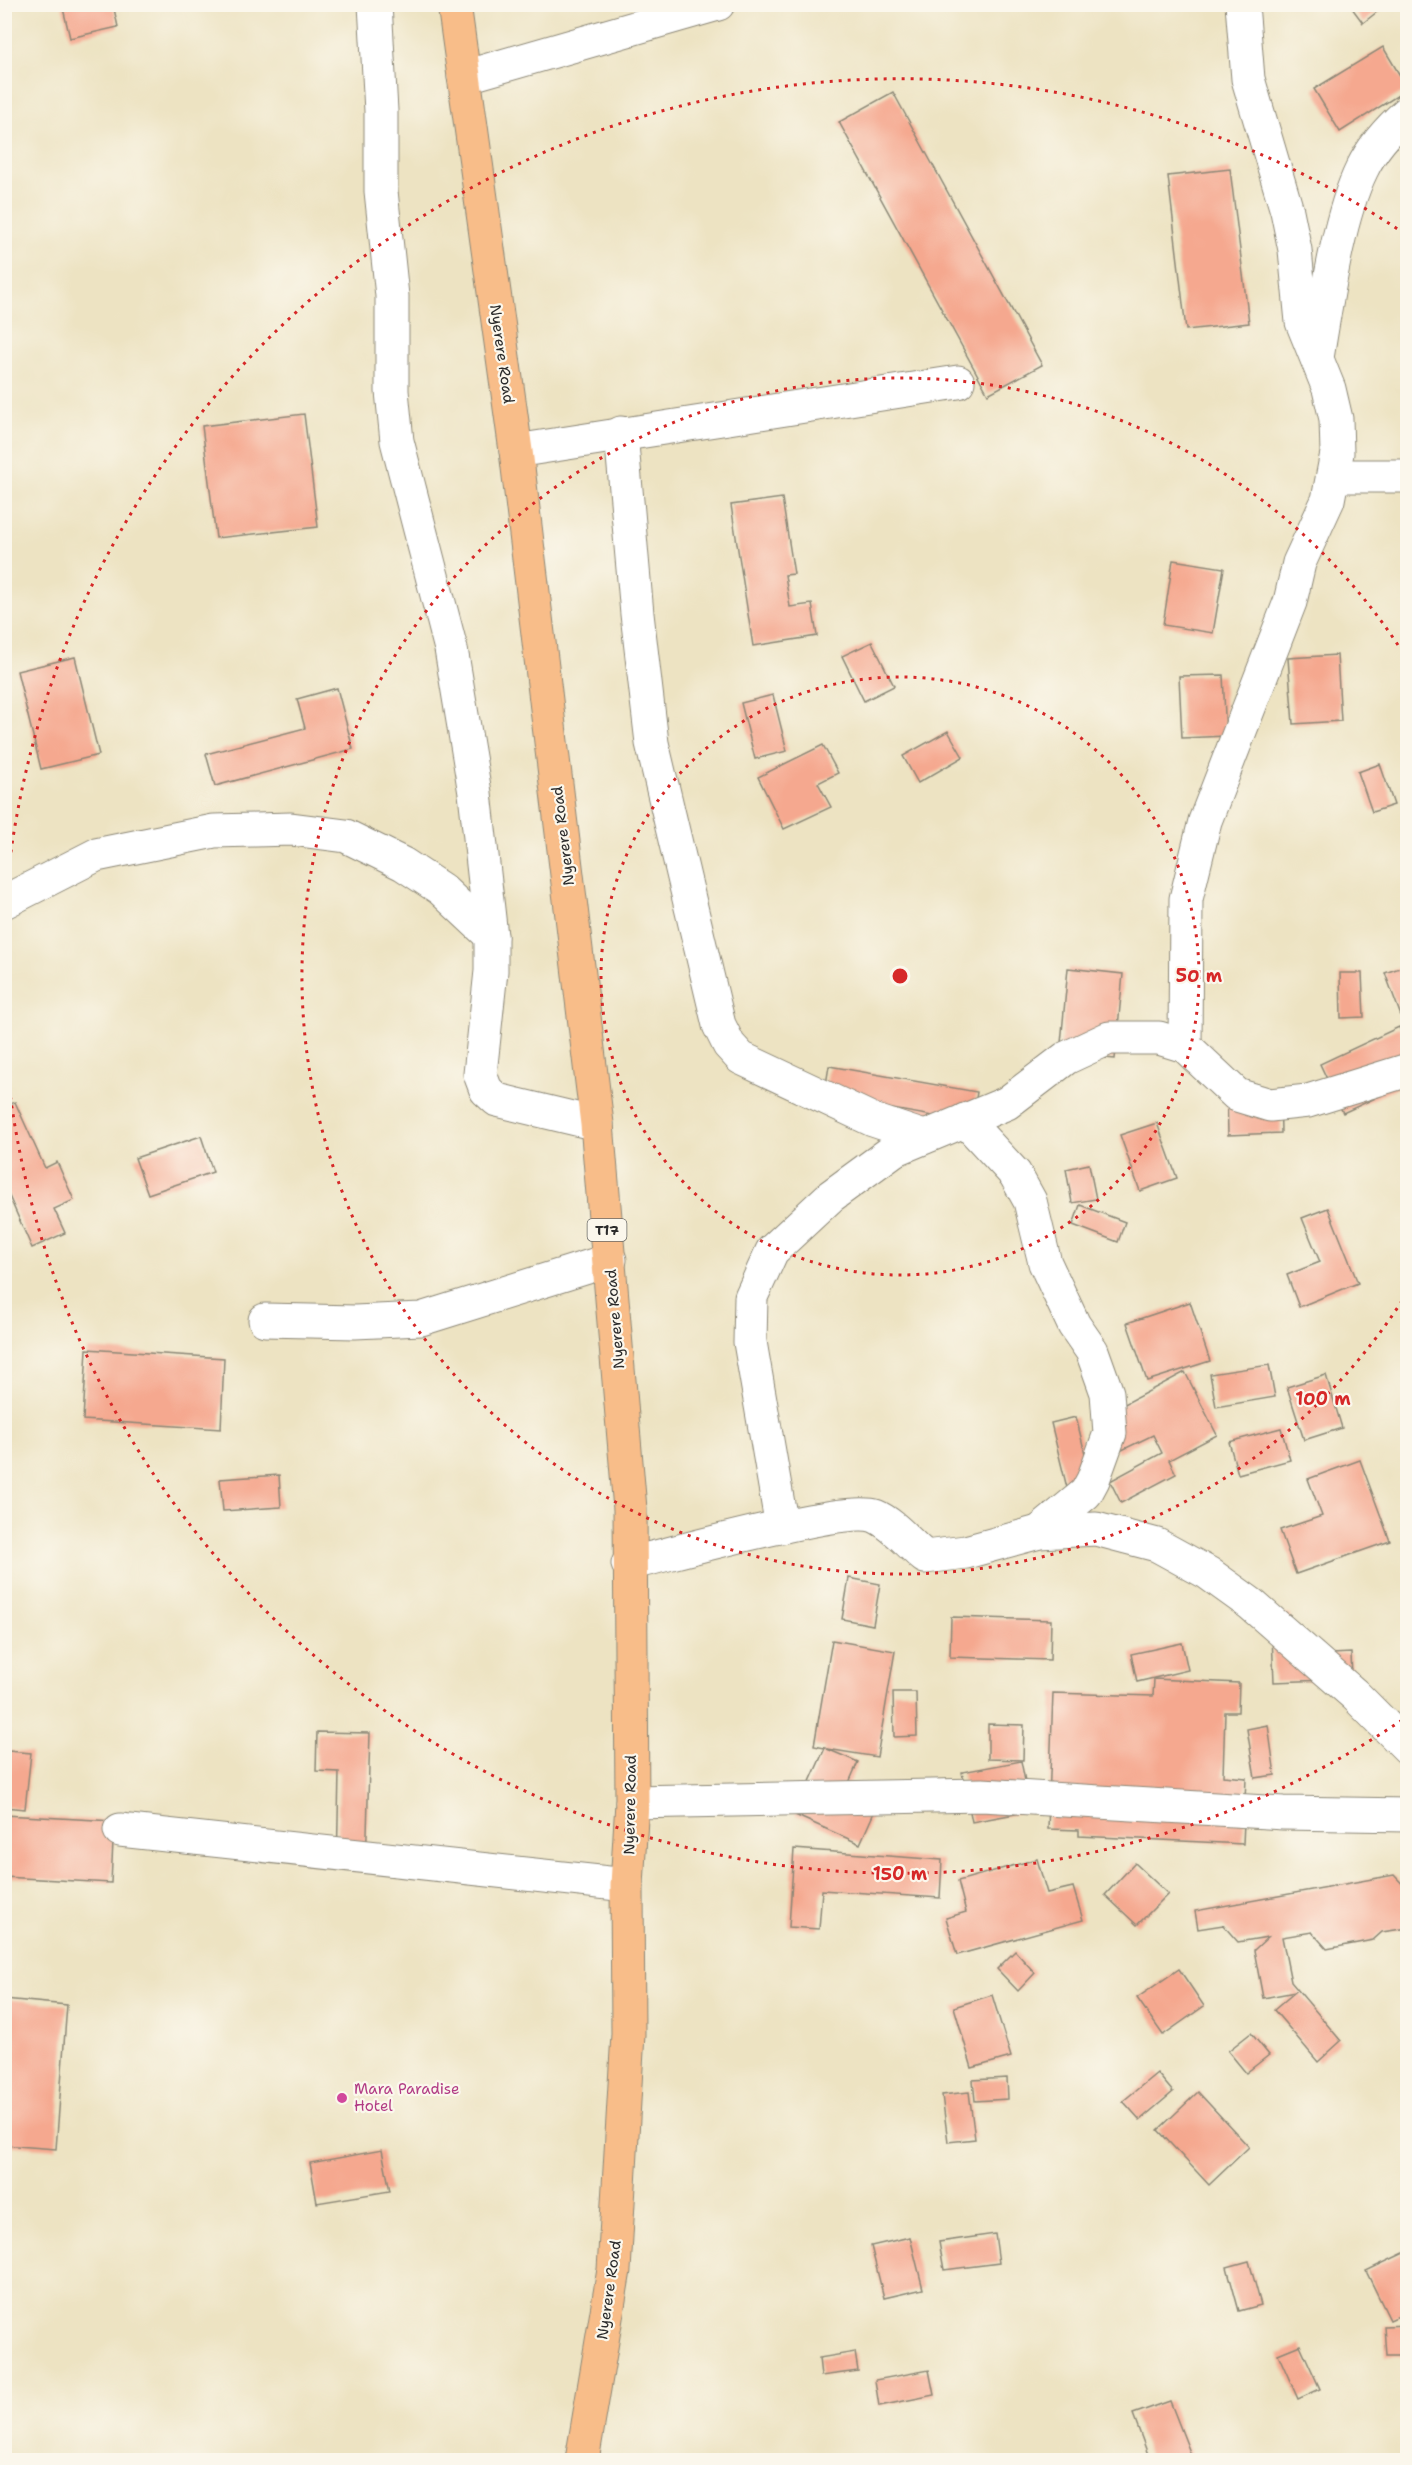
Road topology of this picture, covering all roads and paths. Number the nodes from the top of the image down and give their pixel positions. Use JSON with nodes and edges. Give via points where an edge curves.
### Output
{"nodes":[{"id":1,"x":375,"y":4,"type":"edge"},
{"id":2,"x":454,"y":4,"type":"edge"},
{"id":3,"x":718,"y":4,"type":"edge"},
{"id":4,"x":1242,"y":4,"type":"edge"},
{"id":5,"x":464,"y":77,"type":"junction"},
{"id":6,"x":1407,"y":112,"type":"edge"},
{"id":7,"x":1317,"y":363,"type":"junction"},
{"id":8,"x":958,"y":382,"type":"dead end"},
{"id":9,"x":621,"y":433,"type":"junction"},
{"id":10,"x":516,"y":451,"type":"junction"},
{"id":11,"x":1334,"y":476,"type":"junction"},
{"id":12,"x":1407,"y":476,"type":"edge"},
{"id":13,"x":4,"y":902,"type":"edge"},
{"id":14,"x":491,"y":936,"type":"junction"},
{"id":15,"x":1185,"y":1046,"type":"junction"},
{"id":16,"x":1407,"y":1070,"type":"edge"},
{"id":17,"x":965,"y":1120,"type":"junction"},
{"id":18,"x":597,"y":1124,"type":"junction"},
{"id":19,"x":924,"y":1137,"type":"junction"},
{"id":20,"x":610,"y":1260,"type":"junction"},
{"id":21,"x":265,"y":1320,"type":"dead end"},
{"id":22,"x":782,"y":1527,"type":"junction"},
{"id":23,"x":1039,"y":1532,"type":"junction"},
{"id":24,"x":628,"y":1564,"type":"junction"},
{"id":25,"x":1407,"y":1748,"type":"edge"},
{"id":26,"x":632,"y":1802,"type":"junction"},
{"id":27,"x":1407,"y":1815,"type":"edge"},
{"id":28,"x":120,"y":1830,"type":"dead end"},
{"id":29,"x":627,"y":1885,"type":"junction"},
{"id":30,"x":582,"y":2460,"type":"edge"}],
"edges":[{"from":1,"to":14,"type":"street","via":[[381,191],[392,296],[392,391],[397,441],[451,649],[475,794]]},
{"from":2,"to":5,"type":"main road","name":"Nyerere Road","number":"T17"},
{"from":3,"to":5,"type":"street"},
{"from":4,"to":7,"type":"street","via":[[1248,78],[1287,211],[1302,322]]},
{"from":5,"to":10,"type":"main road","name":"Nyerere Road","number":"T17"},
{"from":6,"to":7,"type":"street","via":[[1389,129],[1362,170],[1345,218]]},
{"from":7,"to":11,"type":"street","via":[[1329,389],[1336,419]]},
{"from":8,"to":9,"type":"street"},
{"from":9,"to":10,"type":"street"},
{"from":9,"to":19,"type":"street","via":[[652,743],[719,1025],[729,1046],[741,1058],[873,1120]]},
{"from":10,"to":18,"type":"main road","name":"Nyerere Road","number":"T17"},
{"from":11,"to":12,"type":"street"},
{"from":11,"to":15,"type":"street","via":[[1328,500],[1299,563],[1290,602],[1269,659],[1205,821],[1186,899]]},
{"from":13,"to":14,"type":"street","via":[[96,855],[214,831],[291,829],[346,836],[403,864],[441,889]]},
{"from":14,"to":18,"type":"street","via":[[480,1074],[486,1089],[497,1100]]},
{"from":15,"to":16,"type":"street","via":[[1237,1095],[1270,1105],[1308,1101]]},
{"from":15,"to":17,"type":"street","via":[[1159,1038],[1109,1038],[1066,1058],[1007,1103]]},
{"from":17,"to":19,"type":"street"},
{"from":17,"to":23,"type":"street","via":[[1015,1174],[1030,1201],[1045,1263],[1074,1324],[1092,1351],[1107,1393],[1110,1433],[1093,1480],[1086,1493]]},
{"from":18,"to":20,"type":"main road","name":"Nyerere Road","number":"T17"},
{"from":19,"to":22,"type":"street","via":[[894,1150],[831,1196],[772,1251],[751,1297],[750,1342]]},
{"from":20,"to":21,"type":"street","via":[[421,1319]]},
{"from":20,"to":24,"type":"main road","name":"Nyerere Road","number":"T17","via":[[630,1509]]},
{"from":22,"to":23,"type":"street","via":[[853,1514],[873,1515],[925,1557],[966,1552]]},
{"from":22,"to":24,"type":"street"},
{"from":23,"to":25,"type":"street","via":[[1096,1529],[1157,1545],[1208,1573],[1251,1604],[1355,1695]]},
{"from":24,"to":26,"type":"main road","name":"Nyerere Road","number":"T17"},
{"from":26,"to":27,"type":"street","via":[[982,1795],[1283,1813]]},
{"from":26,"to":29,"type":"main road","name":"Nyerere Road","number":"T17"},
{"from":28,"to":29,"type":"street"},
{"from":29,"to":30,"type":"main road","name":"Nyerere Road","number":"T17","via":[[628,2034],[615,2270]]}]}
